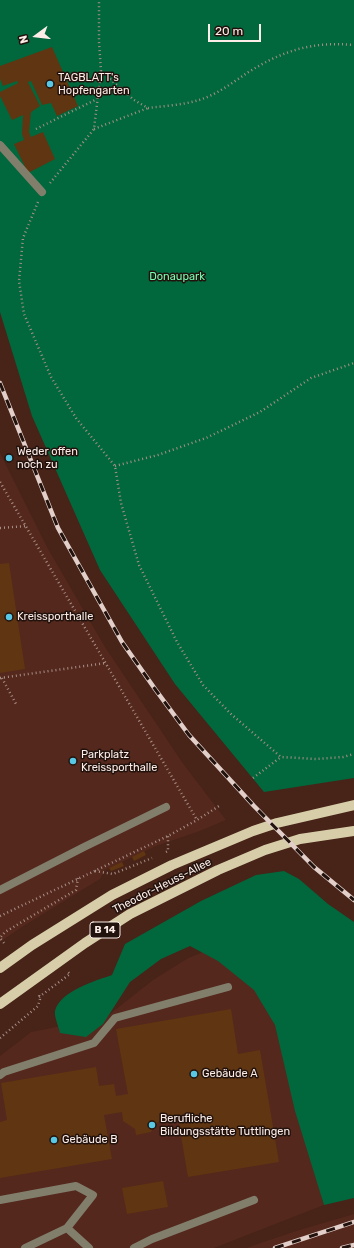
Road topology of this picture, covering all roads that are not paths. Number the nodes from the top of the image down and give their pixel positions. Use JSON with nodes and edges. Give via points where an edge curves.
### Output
{"nodes":[{"id":1,"x":0,"y":145,"type":"edge"},
{"id":2,"x":42,"y":192,"type":"road end"},
{"id":3,"x":354,"y":806,"type":"edge"},
{"id":4,"x":166,"y":808,"type":"dead end"},
{"id":5,"x":354,"y":831,"type":"edge"},
{"id":6,"x":0,"y":890,"type":"edge"},
{"id":7,"x":0,"y":968,"type":"edge"},
{"id":8,"x":228,"y":987,"type":"dead end"},
{"id":9,"x":0,"y":1004,"type":"edge"},
{"id":10,"x":0,"y":1075,"type":"edge"},
{"id":11,"x":0,"y":1200,"type":"edge"},
{"id":12,"x":254,"y":1200,"type":"dead end"},
{"id":13,"x":67,"y":1228,"type":"junction"},
{"id":14,"x":25,"y":1248,"type":"edge"},
{"id":15,"x":89,"y":1248,"type":"edge"},
{"id":16,"x":134,"y":1248,"type":"edge"}],
"edges":[{"from":1,"to":2,"type":"lane"},
{"from":3,"to":7,"type":"main road","name":"Theodor-Heuss-Allee","number":"B 14","via":[[277,822],[166,868],[112,895]]},
{"from":4,"to":6,"type":"lane"},
{"from":5,"to":9,"type":"main road","name":"Theodor-Heuss-Allee","number":"B 14","via":[[300,839],[265,850],[218,870],[130,914],[84,943]]},
{"from":8,"to":10,"type":"lane","via":[[115,1018],[94,1043]]},
{"from":11,"to":13,"type":"lane","via":[[76,1186],[93,1195]]},
{"from":12,"to":16,"type":"lane"},
{"from":13,"to":14,"type":"lane"},
{"from":13,"to":15,"type":"lane"}]}
